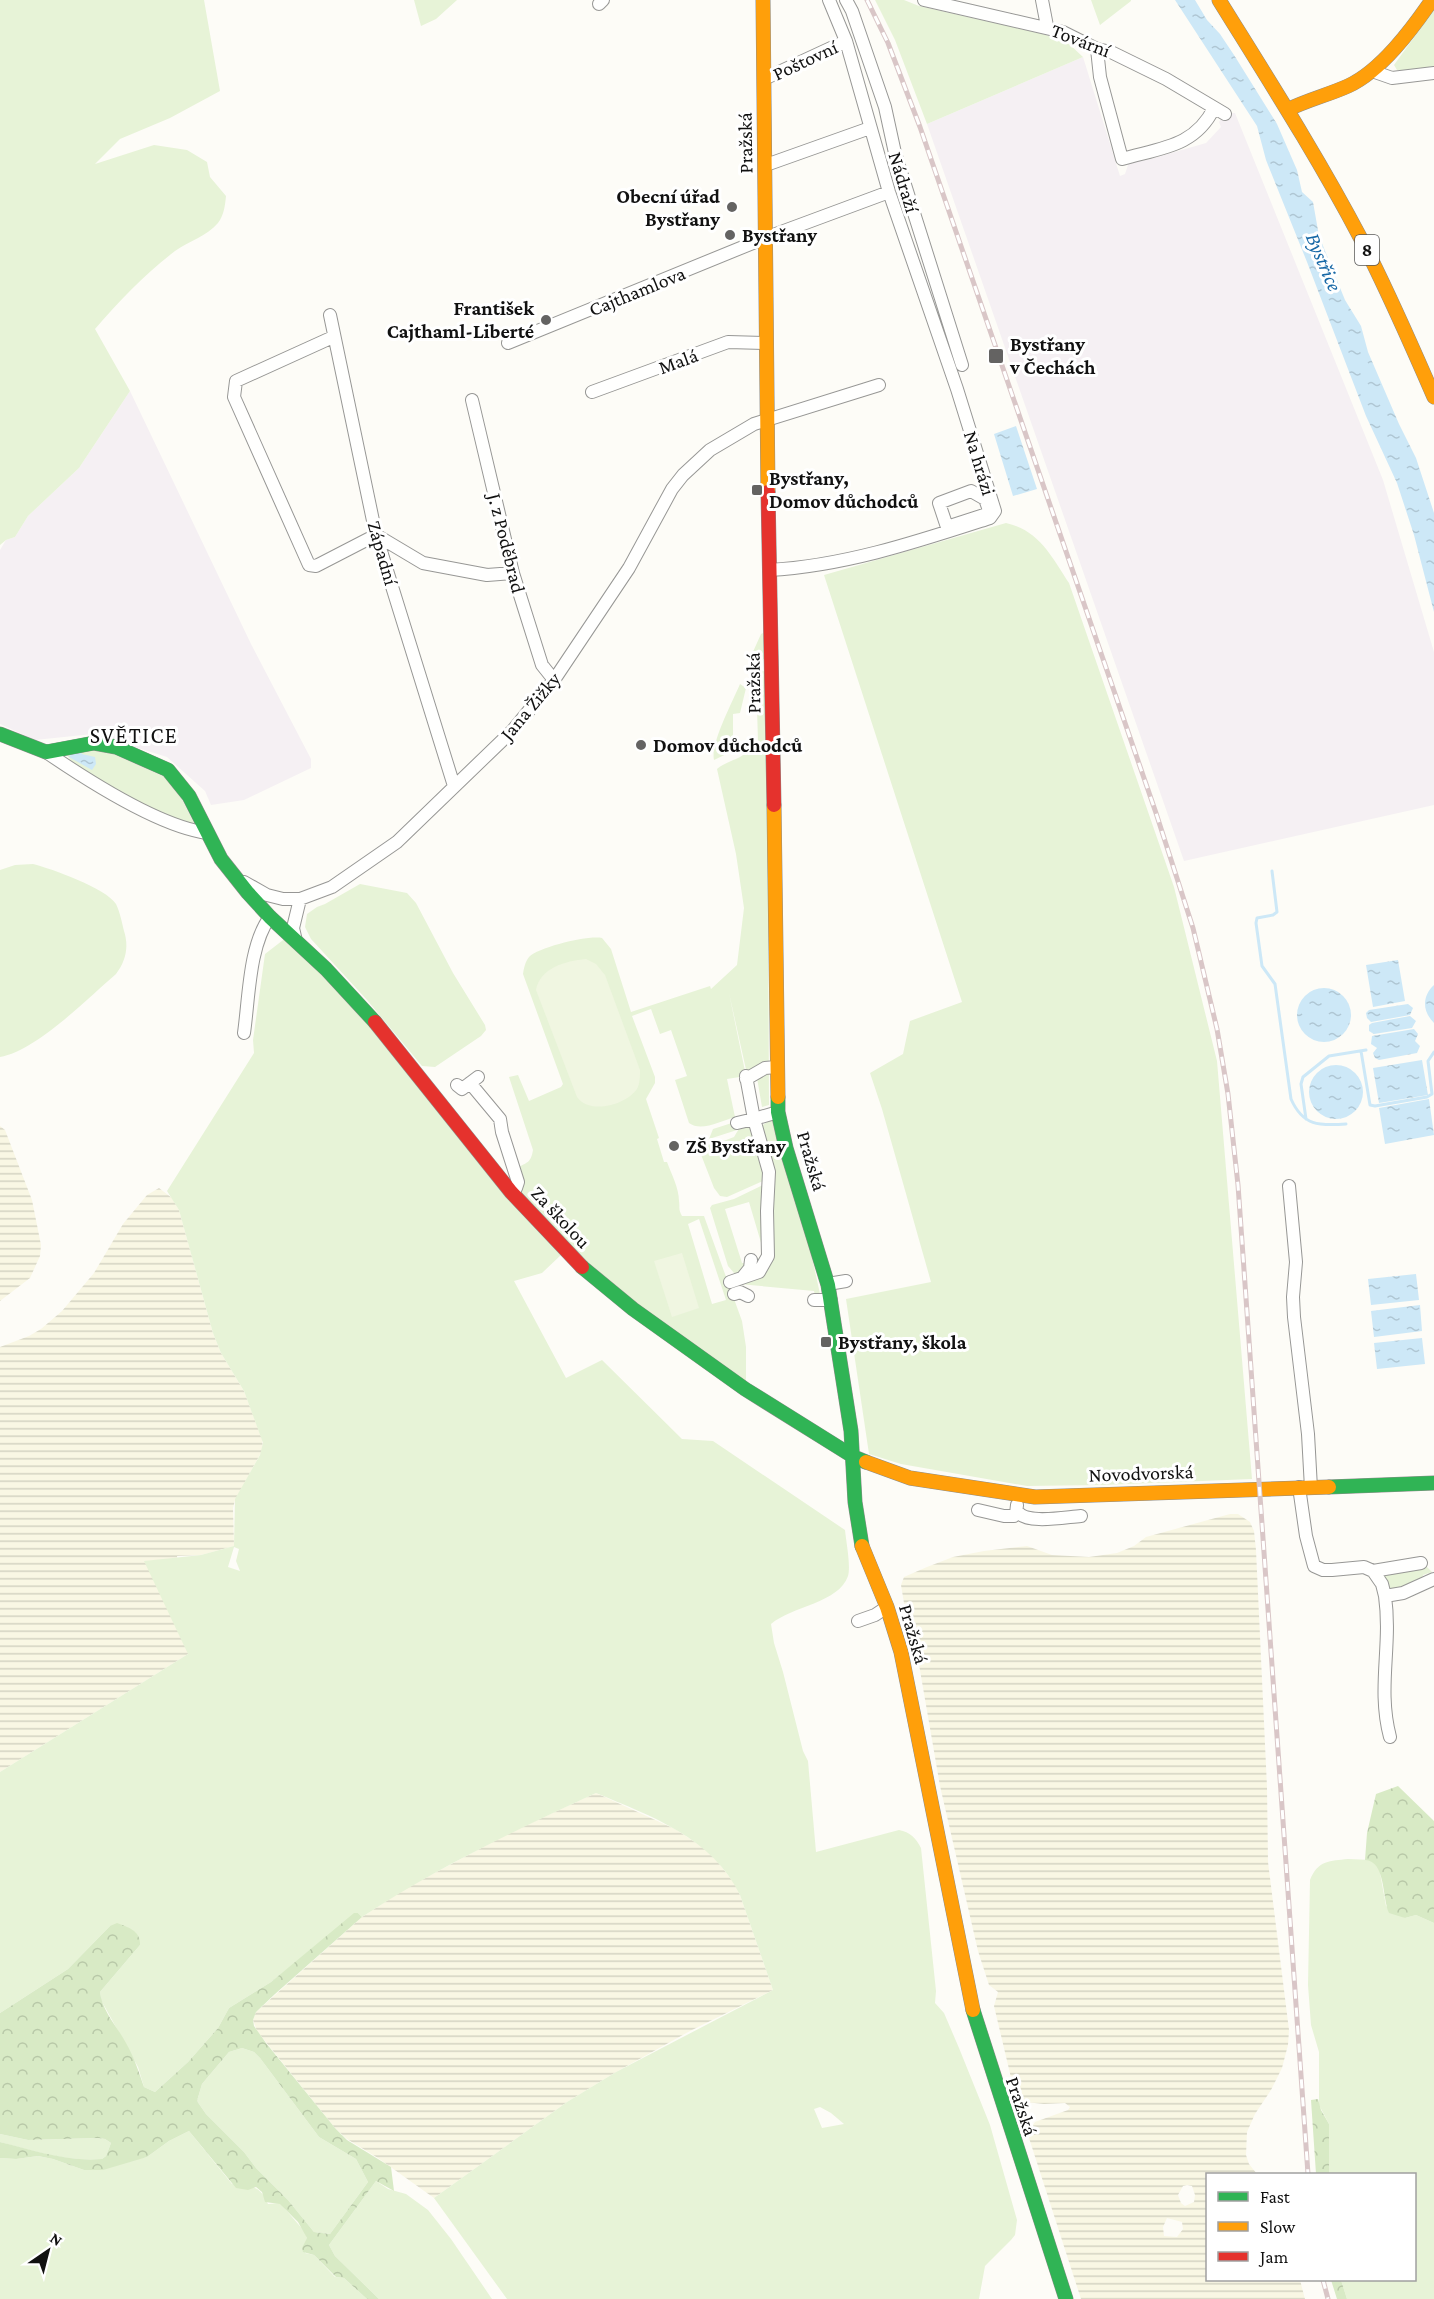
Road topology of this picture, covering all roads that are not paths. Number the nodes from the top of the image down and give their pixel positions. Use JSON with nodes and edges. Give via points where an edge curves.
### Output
{"nodes":[{"id":1,"x":763,"y":0,"type":"edge"},
{"id":2,"x":830,"y":0,"type":"edge"},
{"id":3,"x":846,"y":0,"type":"edge"},
{"id":4,"x":924,"y":0,"type":"edge"},
{"id":5,"x":1042,"y":0,"type":"edge"},
{"id":6,"x":1219,"y":0,"type":"edge"},
{"id":7,"x":1432,"y":0,"type":"edge"},
{"id":8,"x":1047,"y":27,"type":"junction"},
{"id":9,"x":846,"y":40,"type":"junction"},
{"id":10,"x":1097,"y":49,"type":"junction"},
{"id":11,"x":1372,"y":71,"type":"junction"},
{"id":12,"x":1434,"y":73,"type":"edge"},
{"id":13,"x":764,"y":79,"type":"junction"},
{"id":14,"x":1287,"y":110,"type":"junction"},
{"id":15,"x":870,"y":128,"type":"junction"},
{"id":16,"x":766,"y":165,"type":"junction"},
{"id":17,"x":889,"y":192,"type":"junction"},
{"id":18,"x":765,"y":238,"type":"junction"},
{"id":19,"x":330,"y":315,"type":"dead end"},
{"id":20,"x":333,"y":337,"type":"junction"},
{"id":21,"x":508,"y":343,"type":"dead end"},
{"id":22,"x":766,"y":343,"type":"junction"},
{"id":23,"x":962,"y":365,"type":"dead end"},
{"id":24,"x":879,"y":385,"type":"dead end"},
{"id":25,"x":592,"y":392,"type":"dead end"},
{"id":26,"x":1434,"y":397,"type":"edge"},
{"id":27,"x":472,"y":400,"type":"dead end"},
{"id":28,"x":766,"y":420,"type":"junction"},
{"id":29,"x":376,"y":535,"type":"junction"},
{"id":30,"x":769,"y":570,"type":"junction"},
{"id":31,"x":513,"y":573,"type":"junction"},
{"id":32,"x":554,"y":680,"type":"junction"},
{"id":33,"x":0,"y":734,"type":"edge"},
{"id":34,"x":46,"y":752,"type":"junction"},
{"id":35,"x":454,"y":786,"type":"junction"},
{"id":36,"x":208,"y":833,"type":"junction"},
{"id":37,"x":233,"y":873,"type":"junction"},
{"id":38,"x":300,"y":899,"type":"junction"},
{"id":39,"x":270,"y":917,"type":"junction"},
{"id":40,"x":296,"y":941,"type":"junction"},
{"id":41,"x":244,"y":1033,"type":"dead end"},
{"id":42,"x":776,"y":1067,"type":"junction"},
{"id":43,"x":468,"y":1082,"type":"dead end"},
{"id":44,"x":778,"y":1112,"type":"junction"},
{"id":45,"x":754,"y":1119,"type":"junction"},
{"id":46,"x":737,"y":1123,"type":"dead end"},
{"id":47,"x":1289,"y":1186,"type":"dead end"},
{"id":48,"x":511,"y":1192,"type":"junction"},
{"id":49,"x":751,"y":1260,"type":"dead end"},
{"id":50,"x":846,"y":1281,"type":"dead end"},
{"id":51,"x":828,"y":1284,"type":"junction"},
{"id":52,"x":736,"y":1285,"type":"junction"},
{"id":53,"x":748,"y":1296,"type":"dead end"},
{"id":54,"x":814,"y":1300,"type":"dead end"},
{"id":55,"x":831,"y":1300,"type":"junction"},
{"id":56,"x":854,"y":1457,"type":"junction"},
{"id":57,"x":1434,"y":1483,"type":"edge"},
{"id":58,"x":1305,"y":1487,"type":"junction"},
{"id":59,"x":1017,"y":1494,"type":"junction"},
{"id":60,"x":978,"y":1510,"type":"dead end"},
{"id":61,"x":1017,"y":1511,"type":"junction"},
{"id":62,"x":1081,"y":1516,"type":"dead end"},
{"id":63,"x":1421,"y":1563,"type":"dead end"},
{"id":64,"x":1373,"y":1571,"type":"junction"},
{"id":65,"x":1434,"y":1579,"type":"edge"},
{"id":66,"x":1385,"y":1596,"type":"junction"},
{"id":67,"x":887,"y":1607,"type":"junction"},
{"id":68,"x":858,"y":1621,"type":"dead end"},
{"id":69,"x":1390,"y":1737,"type":"dead end"},
{"id":70,"x":1066,"y":2299,"type":"edge"}],
"edges":[{"from":1,"to":13,"type":"street","name":"Pražská"},
{"from":2,"to":9,"type":"street","name":"Na hrázi"},
{"from":3,"to":23,"type":"street","name":"Nádraží","via":[[885,106],[895,153]]},
{"from":4,"to":8,"type":"street","name":"Tovární"},
{"from":5,"to":8,"type":"street"},
{"from":6,"to":14,"type":"street","number":"8"},
{"from":7,"to":11,"type":"street","via":[[1408,35]]},
{"from":8,"to":10,"type":"street","name":"Tovární"},
{"from":9,"to":13,"type":"street","name":"Poštovní"},
{"from":9,"to":15,"type":"street","name":"Na hrázi"},
{"from":10,"to":10,"type":"street","name":"Tovární","via":[[1100,77],[1122,159],[1192,137],[1219,111],[1166,79]]},
{"from":11,"to":12,"type":"street","via":[[1392,78]]},
{"from":11,"to":14,"type":"street","via":[[1348,86]]},
{"from":13,"to":16,"type":"street","name":"Pražská"},
{"from":14,"to":26,"type":"street","number":"8","via":[[1360,237]]},
{"from":15,"to":16,"type":"street"},
{"from":15,"to":17,"type":"street","name":"Na hrázi"},
{"from":16,"to":18,"type":"street","name":"Pražská"},
{"from":17,"to":18,"type":"street"},
{"from":17,"to":30,"type":"street","name":"Na hrázi","via":[[995,512],[990,518],[913,543],[831,562]]},
{"from":18,"to":21,"type":"street","name":"Cajthamlova"},
{"from":18,"to":22,"type":"street","name":"Pražská"},
{"from":19,"to":20,"type":"street","name":"Západní"},
{"from":20,"to":29,"type":"street","name":"Západní"},
{"from":20,"to":29,"type":"street","via":[[236,381],[234,397],[309,565],[316,566]]},
{"from":22,"to":25,"type":"street","name":"Malá","via":[[728,342]]},
{"from":22,"to":28,"type":"street","name":"Pražská"},
{"from":24,"to":28,"type":"street","name":"Jana Žižky"},
{"from":27,"to":31,"type":"street","name":"J. z Poděbrad"},
{"from":28,"to":30,"type":"street","name":"Pražská"},
{"from":28,"to":32,"type":"street","name":"Jana Žižky","via":[[729,438],[683,475],[629,568]]},
{"from":29,"to":31,"type":"street","via":[[423,563],[487,574]]},
{"from":29,"to":35,"type":"street","name":"Západní"},
{"from":30,"to":42,"type":"street","name":"Pražská"},
{"from":31,"to":32,"type":"street","name":"J. z Poděbrad","via":[[542,665]]},
{"from":32,"to":35,"type":"street","name":"Jana Žižky","via":[[513,730]]},
{"from":33,"to":34,"type":"street"},
{"from":34,"to":36,"type":"street","via":[[115,796]]},
{"from":34,"to":36,"type":"street","name":"Za školou","via":[[94,743],[155,762],[177,778]]},
{"from":35,"to":38,"type":"street","name":"Jana Žižky","via":[[374,859],[332,887]]},
{"from":36,"to":37,"type":"street","name":"Za školou"},
{"from":37,"to":38,"type":"street","name":"Jana Žižky","via":[[267,895]]},
{"from":37,"to":39,"type":"street","name":"Za školou"},
{"from":38,"to":40,"type":"street","via":[[293,928]]},
{"from":39,"to":40,"type":"street","name":"Za školou"},
{"from":39,"to":41,"type":"street","via":[[262,927],[255,954]]},
{"from":40,"to":48,"type":"street","name":"Za školou","via":[[380,1028]]},
{"from":42,"to":44,"type":"street","name":"Pražská"},
{"from":42,"to":45,"type":"street","via":[[746,1077]]},
{"from":43,"to":48,"type":"street","via":[[500,1119],[518,1182]]},
{"from":44,"to":45,"type":"street"},
{"from":44,"to":51,"type":"street","name":"Pražská"},
{"from":45,"to":46,"type":"street"},
{"from":45,"to":52,"type":"street","via":[[769,1172],[768,1256],[759,1272]]},
{"from":47,"to":58,"type":"street","via":[[1296,1262],[1294,1317],[1308,1434]]},
{"from":48,"to":56,"type":"street","name":"Za školou","via":[[574,1260],[633,1309],[745,1389]]},
{"from":49,"to":52,"type":"street","via":[[750,1268]]},
{"from":50,"to":51,"type":"street"},
{"from":51,"to":55,"type":"street","name":"Pražská"},
{"from":52,"to":53,"type":"street"},
{"from":54,"to":55,"type":"street"},
{"from":55,"to":56,"type":"street","name":"Pražská"},
{"from":56,"to":59,"type":"street","name":"Novodvorská","via":[[910,1478]]},
{"from":56,"to":67,"type":"street","name":"Pražská","via":[[855,1502],[863,1550]]},
{"from":57,"to":58,"type":"street","name":"Novodvorská"},
{"from":58,"to":59,"type":"street","name":"Novodvorská","via":[[1035,1497]]},
{"from":58,"to":64,"type":"street","via":[[1306,1536],[1314,1566],[1332,1570],[1364,1567]]},
{"from":59,"to":61,"type":"street"},
{"from":60,"to":61,"type":"street","via":[[1010,1516]]},
{"from":61,"to":62,"type":"street","via":[[1023,1518],[1032,1519]]},
{"from":63,"to":64,"type":"street"},
{"from":64,"to":66,"type":"street"},
{"from":65,"to":66,"type":"street","via":[[1403,1593]]},
{"from":66,"to":69,"type":"street","via":[[1383,1697]]},
{"from":67,"to":68,"type":"street"},
{"from":67,"to":70,"type":"street","name":"Pražská","via":[[901,1652],[976,2024]]}]}
